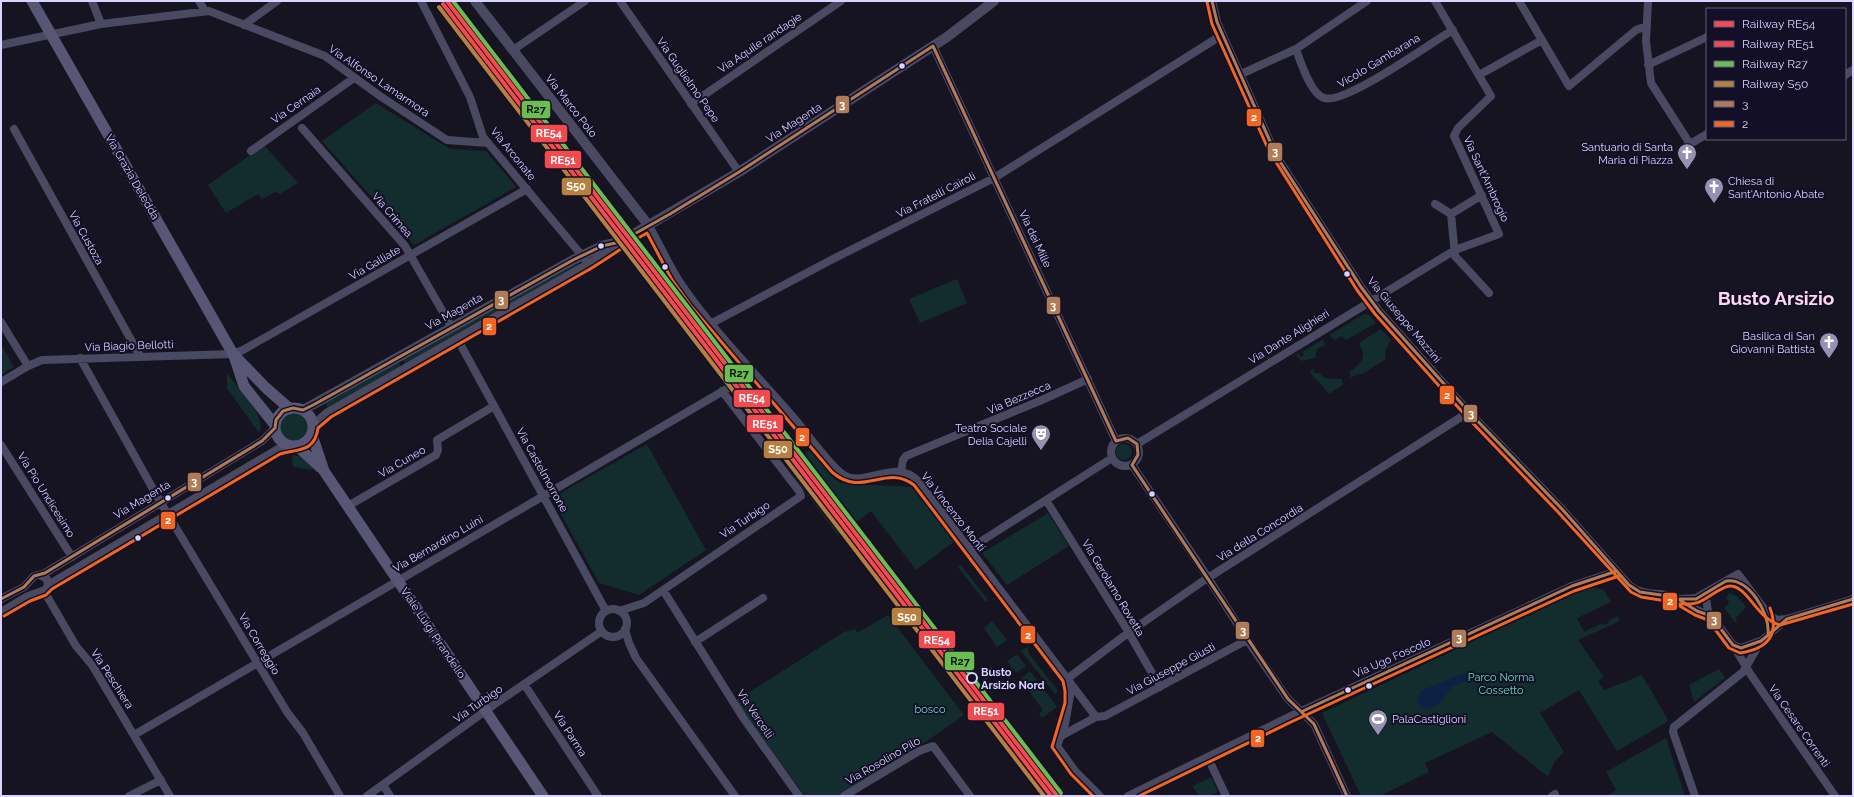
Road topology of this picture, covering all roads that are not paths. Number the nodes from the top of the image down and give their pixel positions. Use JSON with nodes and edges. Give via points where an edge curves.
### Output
{"nodes":[{"id":1,"x":32,"y":1,"type":"edge"},
{"id":2,"x":92,"y":1,"type":"edge"},
{"id":3,"x":199,"y":1,"type":"edge"},
{"id":4,"x":277,"y":1,"type":"edge"},
{"id":5,"x":421,"y":1,"type":"edge"},
{"id":6,"x":475,"y":1,"type":"edge"},
{"id":7,"x":585,"y":1,"type":"edge"},
{"id":8,"x":620,"y":1,"type":"edge"},
{"id":9,"x":842,"y":1,"type":"edge"},
{"id":10,"x":994,"y":1,"type":"edge"},
{"id":11,"x":1212,"y":1,"type":"edge"},
{"id":12,"x":1367,"y":1,"type":"edge"},
{"id":13,"x":1435,"y":1,"type":"edge"},
{"id":14,"x":1519,"y":1,"type":"edge"},
{"id":15,"x":1648,"y":1,"type":"edge"},
{"id":16,"x":206,"y":11,"type":"junction"},
{"id":17,"x":101,"y":24,"type":"junction"},
{"id":18,"x":244,"y":25,"type":"junction"},
{"id":19,"x":1647,"y":26,"type":"junction"},
{"id":20,"x":1452,"y":30,"type":"junction"},
{"id":21,"x":50,"y":34,"type":"junction"},
{"id":22,"x":1222,"y":35,"type":"junction"},
{"id":23,"x":1706,"y":37,"type":"edge"},
{"id":24,"x":1542,"y":40,"type":"junction"},
{"id":25,"x":1,"y":45,"type":"edge"},
{"id":26,"x":933,"y":46,"type":"junction"},
{"id":27,"x":1296,"y":48,"type":"junction"},
{"id":28,"x":513,"y":50,"type":"junction"},
{"id":29,"x":1648,"y":65,"type":"junction"},
{"id":30,"x":1240,"y":75,"type":"junction"},
{"id":31,"x":1479,"y":75,"type":"junction"},
{"id":32,"x":354,"y":78,"type":"junction"},
{"id":33,"x":691,"y":104,"type":"junction"},
{"id":34,"x":302,"y":128,"type":"dead end"},
{"id":35,"x":14,"y":129,"type":"dead end"},
{"id":36,"x":1706,"y":135,"type":"edge"},
{"id":37,"x":488,"y":143,"type":"junction"},
{"id":38,"x":251,"y":151,"type":"dead end"},
{"id":39,"x":739,"y":172,"type":"junction"},
{"id":40,"x":994,"y":178,"type":"junction"},
{"id":41,"x":527,"y":189,"type":"junction"},
{"id":42,"x":1482,"y":195,"type":"junction"},
{"id":43,"x":1435,"y":204,"type":"dead end"},
{"id":44,"x":1452,"y":214,"type":"junction"},
{"id":45,"x":648,"y":226,"type":"junction"},
{"id":46,"x":1499,"y":234,"type":"joint"},
{"id":47,"x":620,"y":242,"type":"junction"},
{"id":48,"x":1455,"y":250,"type":"junction"},
{"id":49,"x":411,"y":255,"type":"junction"},
{"id":50,"x":582,"y":255,"type":"junction"},
{"id":51,"x":588,"y":265,"type":"junction"},
{"id":52,"x":1488,"y":293,"type":"dead end"},
{"id":53,"x":1370,"y":300,"type":"junction"},
{"id":54,"x":712,"y":323,"type":"junction"},
{"id":55,"x":2,"y":324,"type":"edge"},
{"id":56,"x":451,"y":326,"type":"junction"},
{"id":57,"x":458,"y":340,"type":"junction"},
{"id":58,"x":233,"y":354,"type":"junction"},
{"id":59,"x":140,"y":356,"type":"junction"},
{"id":60,"x":80,"y":358,"type":"junction"},
{"id":61,"x":28,"y":366,"type":"junction"},
{"id":62,"x":754,"y":373,"type":"junction"},
{"id":63,"x":1088,"y":379,"type":"junction"},
{"id":64,"x":1,"y":382,"type":"edge"},
{"id":65,"x":722,"y":391,"type":"junction"},
{"id":66,"x":494,"y":406,"type":"junction"},
{"id":67,"x":290,"y":408,"type":"junction"},
{"id":68,"x":303,"y":410,"type":"junction"},
{"id":69,"x":1469,"y":412,"type":"junction"},
{"id":70,"x":275,"y":427,"type":"junction"},
{"id":71,"x":312,"y":431,"type":"junction"},
{"id":72,"x":1116,"y":441,"type":"junction"},
{"id":73,"x":1137,"y":444,"type":"junction"},
{"id":74,"x":1,"y":445,"type":"edge"},
{"id":75,"x":293,"y":446,"type":"junction"},
{"id":76,"x":1112,"y":458,"type":"junction"},
{"id":77,"x":1132,"y":464,"type":"junction"},
{"id":78,"x":324,"y":471,"type":"junction"},
{"id":79,"x":901,"y":471,"type":"junction"},
{"id":80,"x":543,"y":495,"type":"junction"},
{"id":81,"x":1046,"y":500,"type":"junction"},
{"id":82,"x":161,"y":503,"type":"junction"},
{"id":83,"x":348,"y":506,"type":"junction"},
{"id":84,"x":168,"y":514,"type":"junction"},
{"id":85,"x":968,"y":549,"type":"junction"},
{"id":86,"x":72,"y":556,"type":"junction"},
{"id":87,"x":1617,"y":571,"type":"junction"},
{"id":88,"x":40,"y":575,"type":"junction"},
{"id":89,"x":1207,"y":579,"type":"junction"},
{"id":90,"x":398,"y":580,"type":"junction"},
{"id":91,"x":31,"y":581,"type":"junction"},
{"id":92,"x":43,"y":589,"type":"junction"},
{"id":93,"x":662,"y":590,"type":"junction"},
{"id":94,"x":1711,"y":590,"type":"junction"},
{"id":95,"x":763,"y":598,"type":"dead end"},
{"id":96,"x":1,"y":599,"type":"edge"},
{"id":97,"x":1677,"y":599,"type":"junction"},
{"id":98,"x":1853,"y":599,"type":"edge"},
{"id":99,"x":1765,"y":610,"type":"junction"},
{"id":100,"x":606,"y":611,"type":"junction"},
{"id":101,"x":619,"y":611,"type":"junction"},
{"id":102,"x":1,"y":612,"type":"edge"},
{"id":103,"x":1711,"y":616,"type":"junction"},
{"id":104,"x":1787,"y":620,"type":"junction"},
{"id":105,"x":625,"y":629,"type":"junction"},
{"id":106,"x":602,"y":632,"type":"junction"},
{"id":107,"x":1128,"y":633,"type":"junction"},
{"id":108,"x":1768,"y":633,"type":"junction"},
{"id":109,"x":1247,"y":640,"type":"junction"},
{"id":110,"x":1761,"y":641,"type":"junction"},
{"id":111,"x":695,"y":642,"type":"junction"},
{"id":112,"x":1733,"y":645,"type":"junction"},
{"id":113,"x":257,"y":662,"type":"junction"},
{"id":114,"x":1746,"y":668,"type":"junction"},
{"id":115,"x":1067,"y":679,"type":"junction"},
{"id":116,"x":524,"y":684,"type":"junction"},
{"id":117,"x":1160,"y":687,"type":"junction"},
{"id":118,"x":1303,"y":711,"type":"junction"},
{"id":119,"x":486,"y":712,"type":"junction"},
{"id":120,"x":1101,"y":717,"type":"junction"},
{"id":121,"x":134,"y":734,"type":"junction"},
{"id":122,"x":1059,"y":737,"type":"junction"},
{"id":123,"x":1208,"y":758,"type":"junction"},
{"id":124,"x":161,"y":780,"type":"junction"},
{"id":125,"x":383,"y":785,"type":"junction"},
{"id":126,"x":1132,"y":794,"type":"edge"},
{"id":127,"x":129,"y":796,"type":"edge"},
{"id":128,"x":170,"y":796,"type":"edge"},
{"id":129,"x":340,"y":796,"type":"edge"},
{"id":130,"x":367,"y":796,"type":"edge"},
{"id":131,"x":390,"y":796,"type":"edge"},
{"id":132,"x":543,"y":796,"type":"edge"},
{"id":133,"x":598,"y":796,"type":"edge"},
{"id":134,"x":735,"y":796,"type":"edge"},
{"id":135,"x":799,"y":796,"type":"edge"},
{"id":136,"x":844,"y":796,"type":"edge"},
{"id":137,"x":970,"y":796,"type":"edge"},
{"id":138,"x":1100,"y":796,"type":"edge"},
{"id":139,"x":1226,"y":796,"type":"edge"},
{"id":140,"x":1347,"y":796,"type":"edge"},
{"id":141,"x":1695,"y":796,"type":"edge"},
{"id":142,"x":1834,"y":796,"type":"edge"}],
"edges":[{"from":1,"to":21,"type":"main road","name":"Via Grazia Deledda"},
{"from":2,"to":17,"type":"street"},
{"from":3,"to":16,"type":"street"},
{"from":4,"to":18,"type":"street"},
{"from":5,"to":37,"type":"street","name":"Via Arconate","via":[[468,94],[481,133]]},
{"from":6,"to":28,"type":"street","name":"Via Marco Polo"},
{"from":7,"to":28,"type":"street"},
{"from":8,"to":33,"type":"street","name":"Via Guglielmo Pepe"},
{"from":9,"to":33,"type":"street","name":"Via Aquile randagie"},
{"from":10,"to":26,"type":"street","name":"Via Magenta"},
{"from":11,"to":22,"type":"street","name":"Via Giuseppe Mazzini"},
{"from":12,"to":27,"type":"street"},
{"from":13,"to":20,"type":"street"},
{"from":14,"to":24,"type":"street"},
{"from":15,"to":19,"type":"street"},
{"from":16,"to":17,"type":"street","name":"Via Alfonso Lamarmora"},
{"from":16,"to":18,"type":"street","name":"Via Alfonso Lamarmora"},
{"from":17,"to":21,"type":"street","name":"Via Alfonso Lamarmora"},
{"from":18,"to":32,"type":"street","name":"Via Alfonso Lamarmora","via":[[322,55]]},
{"from":19,"to":24,"type":"street","via":[[1636,30],[1569,86]]},
{"from":19,"to":29,"type":"street"},
{"from":20,"to":27,"type":"street","name":"Vicolo Gambarana","via":[[1352,92],[1335,99],[1324,98],[1312,86]]},
{"from":20,"to":31,"type":"street"},
{"from":21,"to":25,"type":"street","name":"Via Alfonso Lamarmora"},
{"from":21,"to":58,"type":"main road","name":"Via Grazia Deledda"},
{"from":22,"to":30,"type":"street","name":"Via Giuseppe Mazzini"},
{"from":22,"to":40,"type":"street","name":"Via Fratelli Cairoli"},
{"from":23,"to":29,"type":"street"},
{"from":24,"to":31,"type":"street"},
{"from":26,"to":39,"type":"street","name":"Via Magenta"},
{"from":26,"to":40,"type":"street","name":"Via dei Mille"},
{"from":27,"to":30,"type":"street"},
{"from":28,"to":45,"type":"street","name":"Via Marco Polo"},
{"from":29,"to":36,"type":"street","via":[[1652,86],[1690,144]]},
{"from":30,"to":53,"type":"street","name":"Via Giuseppe Mazzini","via":[[1281,164]]},
{"from":31,"to":42,"type":"street","name":"Via Sant'Ambrogio","via":[[1491,96],[1454,134]]},
{"from":32,"to":37,"type":"street","name":"Via Alfonso Lamarmora","via":[[447,140]]},
{"from":32,"to":38,"type":"street","name":"Via Cernaia"},
{"from":33,"to":39,"type":"street","name":"Via Guglielmo Pepe"},
{"from":34,"to":49,"type":"street","name":"Via Crimea"},
{"from":35,"to":59,"type":"street","name":"Via Custoza"},
{"from":37,"to":41,"type":"street","name":"Via Arconate"},
{"from":39,"to":45,"type":"street","name":"Via Magenta"},
{"from":40,"to":54,"type":"street","name":"Via Fratelli Cairoli"},
{"from":40,"to":63,"type":"street","name":"Via dei Mille"},
{"from":41,"to":49,"type":"street","name":"Via Galliate"},
{"from":41,"to":50,"type":"street","name":"Via Arconate"},
{"from":42,"to":44,"type":"street"},
{"from":42,"to":46,"type":"street","name":"Via Sant'Ambrogio"},
{"from":43,"to":44,"type":"street"},
{"from":44,"to":48,"type":"street"},
{"from":45,"to":47,"type":"street","name":"Via Magenta"},
{"from":45,"to":54,"type":"street","via":[[681,285]]},
{"from":46,"to":48,"type":"street","name":"Via Dante Alighieri"},
{"from":47,"to":50,"type":"street","name":"Via Magenta","via":[[602,246]]},
{"from":47,"to":51,"type":"street","name":"Via Magenta","via":[[614,249]]},
{"from":48,"to":52,"type":"street","via":[[1457,260]]},
{"from":48,"to":53,"type":"street","name":"Via Dante Alighieri"},
{"from":49,"to":56,"type":"street","name":"Via Crimea"},
{"from":49,"to":58,"type":"street","name":"Via Galliate"},
{"from":50,"to":51,"type":"street","name":"Via Arconate"},
{"from":50,"to":56,"type":"street","name":"Via Magenta"},
{"from":51,"to":57,"type":"street","name":"Via Magenta"},
{"from":53,"to":69,"type":"street","name":"Via Giuseppe Mazzini"},
{"from":53,"to":73,"type":"street","name":"Via Dante Alighieri"},
{"from":54,"to":62,"type":"street"},
{"from":55,"to":61,"type":"street"},
{"from":56,"to":68,"type":"street","name":"Via Magenta"},
{"from":57,"to":66,"type":"street","name":"Via Castelmorrone"},
{"from":57,"to":71,"type":"street","name":"Via Magenta","via":[[328,413]]},
{"from":58,"to":59,"type":"street","name":"Via Biagio Bellotti"},
{"from":58,"to":67,"type":"main road","name":"Via Grazia Deledda"},
{"from":58,"to":70,"type":"main road","name":"Via Grazia Deledda","via":[[244,386]]},
{"from":59,"to":60,"type":"street","name":"Via Biagio Bellotti"},
{"from":60,"to":61,"type":"street","name":"Via Biagio Bellotti","via":[[42,360]]},
{"from":60,"to":82,"type":"street","name":"Via Correggio"},
{"from":61,"to":64,"type":"street","name":"Via Biagio Bellotti"},
{"from":62,"to":65,"type":"street","name":"Via Bernardino Luini"},
{"from":62,"to":79,"type":"street","via":[[843,475],[860,478]]},
{"from":63,"to":72,"type":"street","name":"Via dei Mille"},
{"from":63,"to":79,"type":"street","name":"Via Bezzecca","via":[[906,456]]},
{"from":65,"to":80,"type":"street","name":"Via Bernardino Luini"},
{"from":65,"to":93,"type":"street","name":"Via Turbigo","via":[[799,491],[800,496]]},
{"from":66,"to":80,"type":"street","name":"Via Castelmorrone"},
{"from":66,"to":83,"type":"street","name":"Via Cuneo","via":[[437,440],[436,455]]},
{"from":67,"to":68,"type":"main road"},
{"from":67,"to":70,"type":"main road","via":[[278,416]]},
{"from":68,"to":71,"type":"main road","via":[[310,416]]},
{"from":69,"to":87,"type":"street","name":"Via Giuseppe Mazzini"},
{"from":69,"to":89,"type":"street","name":"Via della Concordia"},
{"from":70,"to":75,"type":"main road","via":[[280,440]]},
{"from":70,"to":82,"type":"street","name":"Via Magenta","via":[[262,441]]},
{"from":71,"to":75,"type":"main road","via":[[306,442]]},
{"from":71,"to":78,"type":"main road","name":"Viale Luigi Pirandello"},
{"from":72,"to":73,"type":"street","via":[[1128,438]]},
{"from":72,"to":76,"type":"street","via":[[1111,448]]},
{"from":73,"to":77,"type":"street","via":[[1138,458]]},
{"from":74,"to":86,"type":"street","name":"Via Pio Undicesimo"},
{"from":75,"to":78,"type":"main road","name":"Viale Luigi Pirandello"},
{"from":75,"to":84,"type":"street","via":[[278,449]]},
{"from":76,"to":77,"type":"street","via":[[1122,466]]},
{"from":76,"to":81,"type":"street"},
{"from":77,"to":89,"type":"street"},
{"from":78,"to":83,"type":"main road","name":"Viale Luigi Pirandello"},
{"from":79,"to":85,"type":"street","name":"Via Vincenzo Monti","via":[[918,481]]},
{"from":80,"to":90,"type":"street","name":"Via Bernardino Luini"},
{"from":80,"to":100,"type":"street","name":"Via Castelmorrone"},
{"from":81,"to":85,"type":"street"},
{"from":81,"to":107,"type":"street","name":"Via Gerolamo Rovetta"},
{"from":82,"to":84,"type":"street","name":"Via Correggio"},
{"from":82,"to":86,"type":"street","name":"Via Magenta"},
{"from":83,"to":90,"type":"main road","name":"Viale Luigi Pirandello"},
{"from":84,"to":92,"type":"street"},
{"from":84,"to":113,"type":"street","name":"Via Correggio"},
{"from":85,"to":115,"type":"street","name":"Via Vincenzo Monti"},
{"from":86,"to":88,"type":"street","name":"Via Magenta"},
{"from":87,"to":97,"type":"street","name":"Via Giuseppe Mazzini","via":[[1637,591]]},
{"from":87,"to":118,"type":"street","name":"Via Ugo Foscolo","via":[[1572,586]]},
{"from":88,"to":91,"type":"street","via":[[34,576]]},
{"from":88,"to":92,"type":"street","via":[[47,579]]},
{"from":89,"to":107,"type":"street","name":"Via della Concordia"},
{"from":89,"to":109,"type":"street"},
{"from":90,"to":113,"type":"street","name":"Via Bernardino Luini"},
{"from":90,"to":119,"type":"main road","name":"Viale Luigi Pirandello"},
{"from":91,"to":92,"type":"street","via":[[32,589]]},
{"from":91,"to":96,"type":"street"},
{"from":92,"to":102,"type":"street"},
{"from":92,"to":121,"type":"street","name":"Via Peschiera","via":[[76,646],[89,661]]},
{"from":93,"to":101,"type":"street","name":"Via Turbigo","via":[[638,606]]},
{"from":93,"to":111,"type":"street","name":"Via Vercelli"},
{"from":94,"to":97,"type":"street","via":[[1694,599]]},
{"from":94,"to":99,"type":"street","via":[[1728,580],[1738,582],[1746,587]]},
{"from":94,"to":103,"type":"street","via":[[1706,603]]},
{"from":95,"to":111,"type":"street"},
{"from":97,"to":103,"type":"street"},
{"from":98,"to":104,"type":"street"},
{"from":99,"to":104,"type":"street","via":[[1776,620]]},
{"from":99,"to":108,"type":"street","via":[[1769,620]]},
{"from":100,"to":101,"type":"street"},
{"from":100,"to":106,"type":"street","via":[[600,618]]},
{"from":101,"to":105,"type":"street","via":[[627,621]]},
{"from":103,"to":112,"type":"street"},
{"from":104,"to":108,"type":"street"},
{"from":105,"to":106,"type":"street","via":[[619,636],[614,637]]},
{"from":105,"to":134,"type":"street","via":[[636,658]]},
{"from":106,"to":116,"type":"street","name":"Via Turbigo"},
{"from":107,"to":115,"type":"street","name":"Via della Concordia"},
{"from":107,"to":117,"type":"street","name":"Via Gerolamo Rovetta"},
{"from":108,"to":110,"type":"street"},
{"from":109,"to":117,"type":"street","name":"Via Giuseppe Giusti"},
{"from":109,"to":118,"type":"street","via":[[1288,699]]},
{"from":110,"to":112,"type":"street","via":[[1741,648]]},
{"from":110,"to":114,"type":"street"},
{"from":111,"to":135,"type":"street","name":"Via Vercelli","via":[[744,719]]},
{"from":112,"to":114,"type":"street","name":"Via Cesare Correnti"},
{"from":113,"to":121,"type":"street","name":"Via Bernardino Luini"},
{"from":113,"to":129,"type":"street","name":"Via Correggio"},
{"from":114,"to":141,"type":"street","via":[[1676,724],[1673,732]]},
{"from":114,"to":142,"type":"street","name":"Via Cesare Correnti"},
{"from":115,"to":120,"type":"street","name":"Via Vincenzo Monti"},
{"from":115,"to":122,"type":"street","via":[[1070,696],[1065,724]]},
{"from":116,"to":119,"type":"street","name":"Via Turbigo"},
{"from":116,"to":133,"type":"street","name":"Via Parma"},
{"from":117,"to":120,"type":"street","name":"Via Giuseppe Giusti"},
{"from":118,"to":123,"type":"street","name":"Via Ugo Foscolo"},
{"from":118,"to":140,"type":"street","via":[[1314,724]]},
{"from":119,"to":125,"type":"street","name":"Via Turbigo"},
{"from":119,"to":132,"type":"main road","name":"Viale Luigi Pirandello"},
{"from":120,"to":122,"type":"street","name":"Via Giuseppe Giusti"},
{"from":121,"to":124,"type":"street","name":"Via Peschiera"},
{"from":122,"to":138,"type":"street","via":[[1059,750],[1075,771]]},
{"from":123,"to":126,"type":"street","name":"Via Ugo Foscolo"},
{"from":123,"to":139,"type":"street"},
{"from":124,"to":127,"type":"street"},
{"from":124,"to":128,"type":"street","name":"Via Peschiera"},
{"from":125,"to":130,"type":"street","name":"Via Turbigo"},
{"from":125,"to":131,"type":"street"},
{"from":136,"to":137,"type":"street","name":"Via Rosolino Pilo","via":[[919,751],[933,746]]}]}
